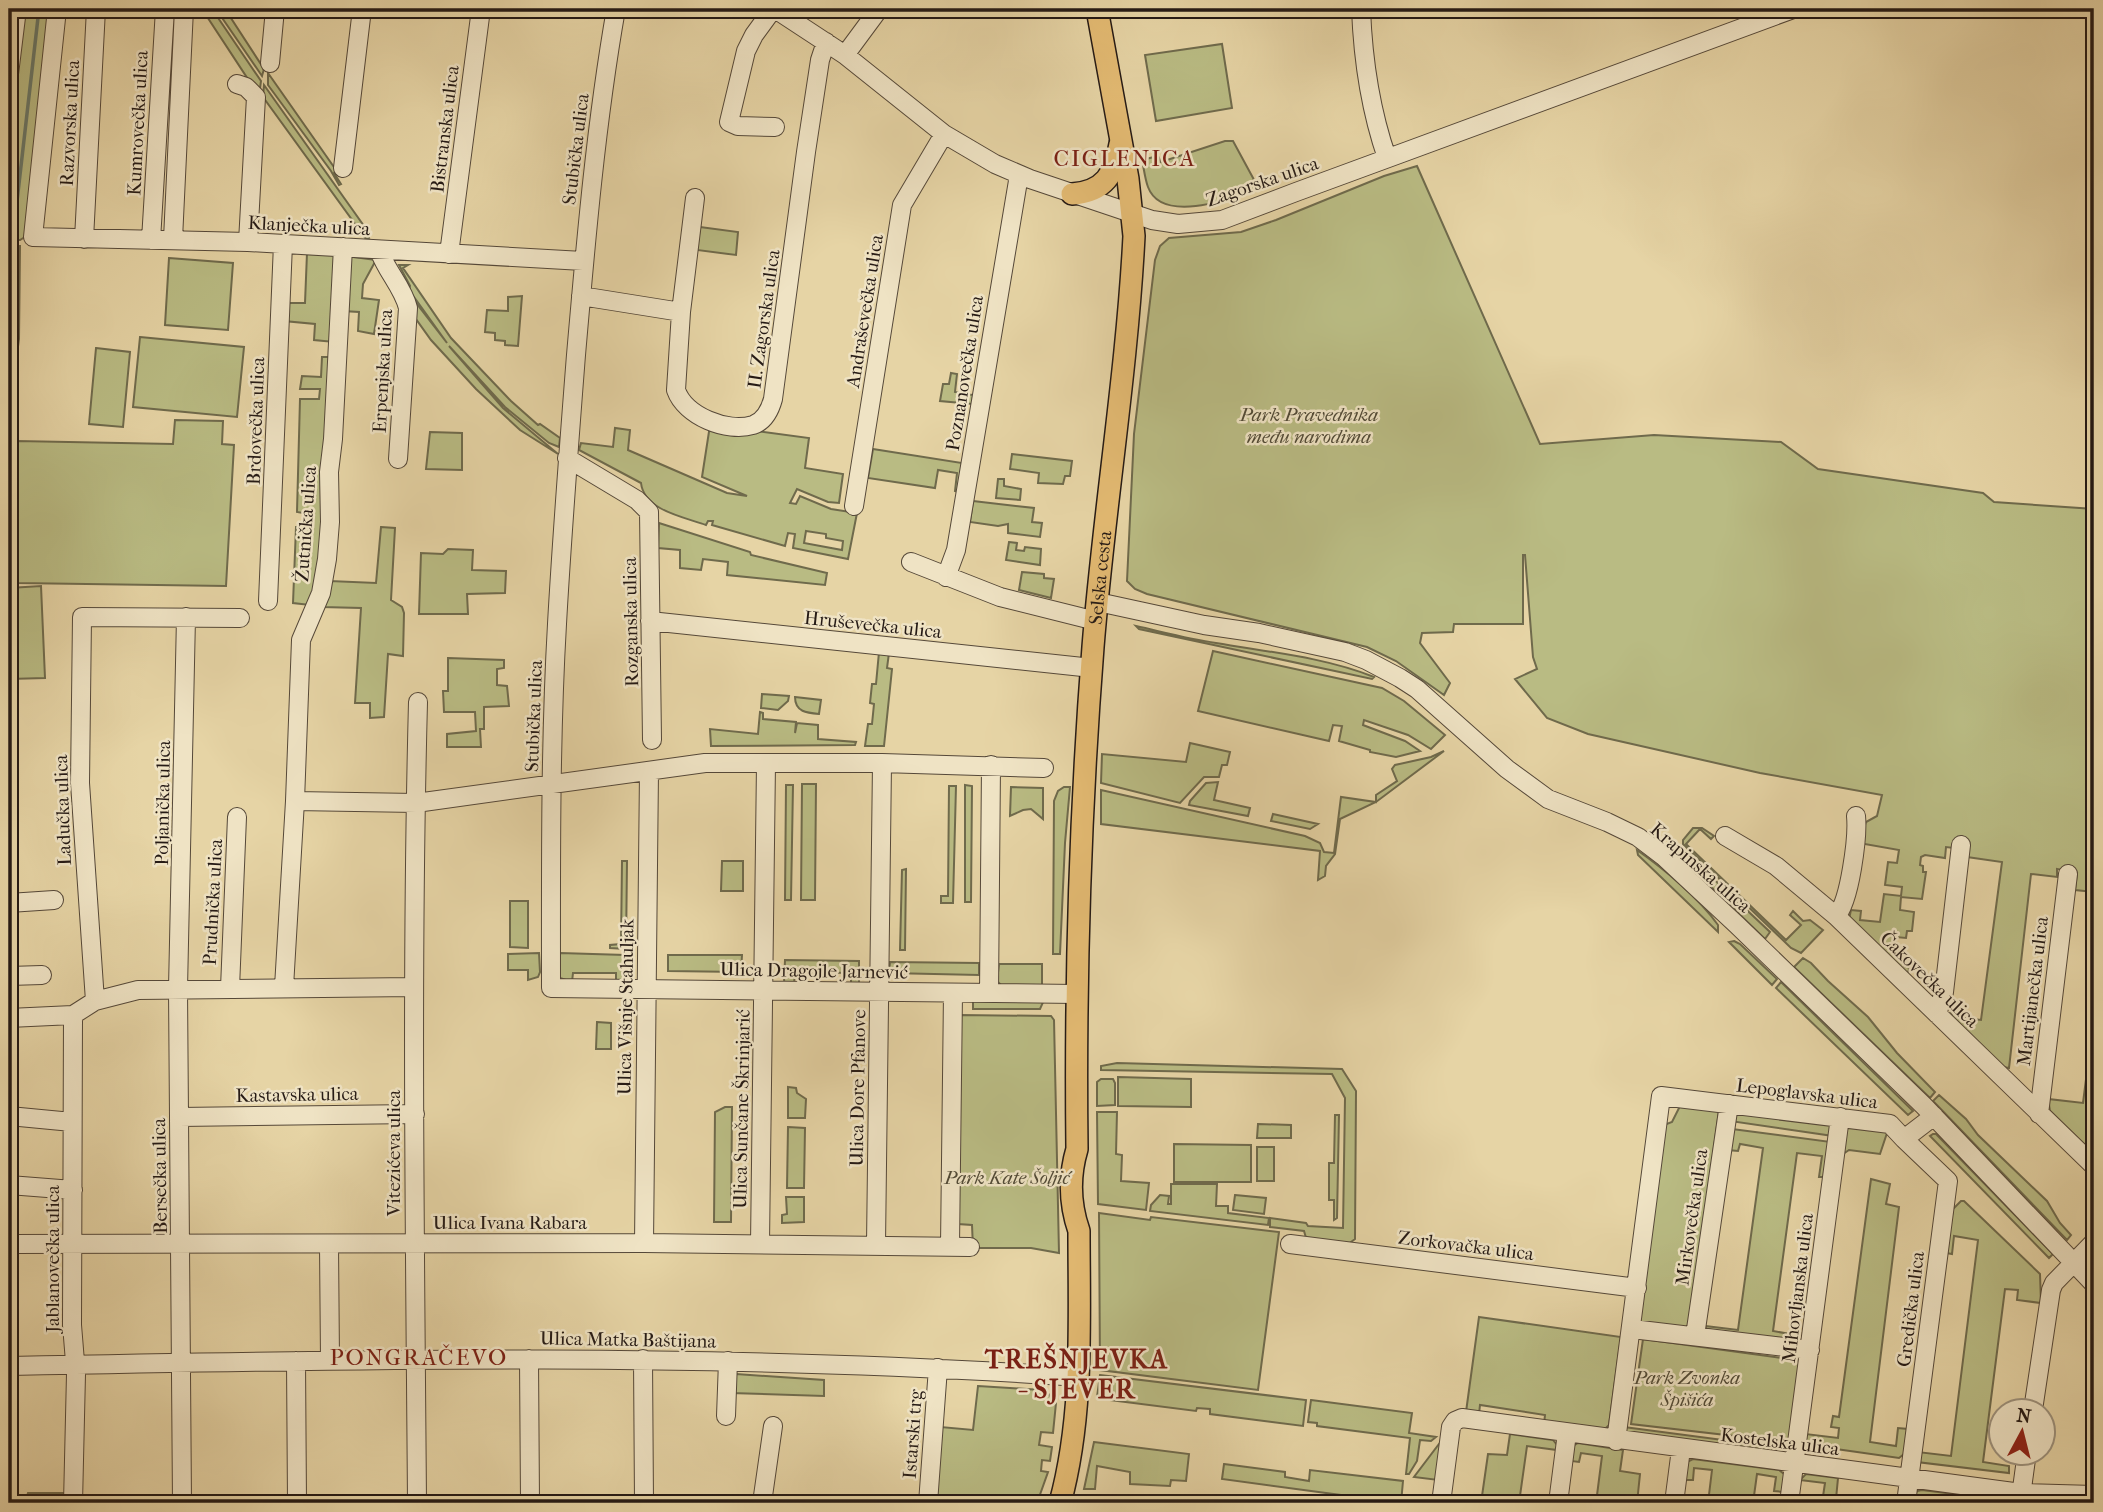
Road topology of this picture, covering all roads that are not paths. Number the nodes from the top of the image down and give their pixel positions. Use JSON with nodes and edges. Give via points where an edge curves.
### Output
{"nodes":[{"id":1,"x":17,"y":9,"type":"edge"},
{"id":2,"x":57,"y":9,"type":"edge"},
{"id":3,"x":96,"y":9,"type":"edge"},
{"id":4,"x":164,"y":9,"type":"edge"},
{"id":5,"x":184,"y":9,"type":"edge"},
{"id":6,"x":275,"y":9,"type":"edge"},
{"id":7,"x":362,"y":9,"type":"edge"},
{"id":8,"x":481,"y":9,"type":"edge"},
{"id":9,"x":616,"y":9,"type":"edge"},
{"id":10,"x":774,"y":9,"type":"edge"},
{"id":11,"x":879,"y":9,"type":"edge"},
{"id":12,"x":1097,"y":9,"type":"edge"},
{"id":13,"x":1361,"y":9,"type":"edge"},
{"id":14,"x":1793,"y":9,"type":"edge"},
{"id":15,"x":826,"y":42,"type":"junction"},
{"id":16,"x":845,"y":55,"type":"junction"},
{"id":17,"x":270,"y":64,"type":"dead end"},
{"id":18,"x":9,"y":74,"type":"edge"},
{"id":19,"x":237,"y":83,"type":"dead end"},
{"id":20,"x":775,"y":127,"type":"dead end"},
{"id":21,"x":944,"y":134,"type":"junction"},
{"id":22,"x":1121,"y":135,"type":"junction"},
{"id":23,"x":1387,"y":159,"type":"junction"},
{"id":24,"x":343,"y":168,"type":"dead end"},
{"id":25,"x":1019,"y":175,"type":"junction"},
{"id":26,"x":1072,"y":194,"type":"junction"},
{"id":27,"x":695,"y":198,"type":"dead end"},
{"id":28,"x":1133,"y":214,"type":"junction"},
{"id":29,"x":84,"y":239,"type":"junction"},
{"id":30,"x":173,"y":239,"type":"junction"},
{"id":31,"x":151,"y":240,"type":"junction"},
{"id":32,"x":248,"y":242,"type":"junction"},
{"id":33,"x":283,"y":244,"type":"junction"},
{"id":34,"x":342,"y":247,"type":"junction"},
{"id":35,"x":379,"y":250,"type":"junction"},
{"id":36,"x":449,"y":254,"type":"junction"},
{"id":37,"x":583,"y":261,"type":"junction"},
{"id":38,"x":581,"y":296,"type":"junction"},
{"id":39,"x":681,"y":312,"type":"junction"},
{"id":40,"x":398,"y":458,"type":"dead end"},
{"id":41,"x":568,"y":458,"type":"junction"},
{"id":42,"x":854,"y":506,"type":"dead end"},
{"id":43,"x":911,"y":562,"type":"dead end"},
{"id":44,"x":946,"y":577,"type":"junction"},
{"id":45,"x":268,"y":601,"type":"dead end"},
{"id":46,"x":1097,"y":612,"type":"junction"},
{"id":47,"x":186,"y":617,"type":"junction"},
{"id":48,"x":240,"y":618,"type":"dead end"},
{"id":49,"x":650,"y":621,"type":"junction"},
{"id":50,"x":1092,"y":668,"type":"junction"},
{"id":51,"x":418,"y":702,"type":"dead end"},
{"id":52,"x":652,"y":740,"type":"dead end"},
{"id":53,"x":882,"y":763,"type":"junction"},
{"id":54,"x":766,"y":764,"type":"junction"},
{"id":55,"x":991,"y":765,"type":"junction"},
{"id":56,"x":1044,"y":768,"type":"dead end"},
{"id":57,"x":649,"y":771,"type":"junction"},
{"id":58,"x":552,"y":785,"type":"junction"},
{"id":59,"x":295,"y":801,"type":"junction"},
{"id":60,"x":416,"y":803,"type":"junction"},
{"id":61,"x":1856,"y":816,"type":"dead end"},
{"id":62,"x":237,"y":817,"type":"dead end"},
{"id":63,"x":1725,"y":836,"type":"dead end"},
{"id":64,"x":1961,"y":845,"type":"dead end"},
{"id":65,"x":2068,"y":874,"type":"dead end"},
{"id":66,"x":54,"y":900,"type":"dead end"},
{"id":67,"x":9,"y":903,"type":"edge"},
{"id":68,"x":1836,"y":916,"type":"junction"},
{"id":69,"x":42,"y":975,"type":"dead end"},
{"id":70,"x":9,"y":976,"type":"edge"},
{"id":71,"x":414,"y":986,"type":"junction"},
{"id":72,"x":284,"y":987,"type":"junction"},
{"id":73,"x":230,"y":988,"type":"junction"},
{"id":74,"x":178,"y":989,"type":"junction"},
{"id":75,"x":647,"y":989,"type":"junction"},
{"id":76,"x":763,"y":991,"type":"junction"},
{"id":77,"x":879,"y":992,"type":"junction"},
{"id":78,"x":953,"y":993,"type":"junction"},
{"id":79,"x":989,"y":993,"type":"junction"},
{"id":80,"x":1076,"y":995,"type":"junction"},
{"id":81,"x":95,"y":1001,"type":"junction"},
{"id":82,"x":1937,"y":1014,"type":"junction"},
{"id":83,"x":73,"y":1015,"type":"junction"},
{"id":84,"x":9,"y":1018,"type":"edge"},
{"id":85,"x":1728,"y":1104,"type":"junction"},
{"id":86,"x":415,"y":1114,"type":"junction"},
{"id":87,"x":2039,"y":1114,"type":"junction"},
{"id":88,"x":9,"y":1116,"type":"edge"},
{"id":89,"x":1934,"y":1116,"type":"junction"},
{"id":90,"x":179,"y":1117,"type":"junction"},
{"id":91,"x":1840,"y":1117,"type":"junction"},
{"id":92,"x":72,"y":1122,"type":"junction"},
{"id":93,"x":1904,"y":1139,"type":"junction"},
{"id":94,"x":2094,"y":1166,"type":"edge"},
{"id":95,"x":9,"y":1185,"type":"edge"},
{"id":96,"x":74,"y":1190,"type":"junction"},
{"id":97,"x":2094,"y":1242,"type":"edge"},
{"id":98,"x":414,"y":1243,"type":"junction"},
{"id":99,"x":644,"y":1243,"type":"junction"},
{"id":100,"x":9,"y":1244,"type":"edge"},
{"id":101,"x":760,"y":1244,"type":"junction"},
{"id":102,"x":1290,"y":1244,"type":"dead end"},
{"id":103,"x":72,"y":1245,"type":"junction"},
{"id":104,"x":329,"y":1245,"type":"junction"},
{"id":105,"x":876,"y":1245,"type":"junction"},
{"id":106,"x":181,"y":1246,"type":"junction"},
{"id":107,"x":950,"y":1247,"type":"junction"},
{"id":108,"x":970,"y":1247,"type":"dead end"},
{"id":109,"x":2076,"y":1263,"type":"junction"},
{"id":110,"x":2094,"y":1284,"type":"edge"},
{"id":111,"x":1637,"y":1288,"type":"junction"},
{"id":112,"x":1632,"y":1329,"type":"junction"},
{"id":113,"x":1695,"y":1336,"type":"junction"},
{"id":114,"x":1810,"y":1350,"type":"junction"},
{"id":115,"x":416,"y":1359,"type":"junction"},
{"id":116,"x":529,"y":1359,"type":"junction"},
{"id":117,"x":643,"y":1359,"type":"junction"},
{"id":118,"x":296,"y":1360,"type":"junction"},
{"id":119,"x":330,"y":1360,"type":"junction"},
{"id":120,"x":728,"y":1361,"type":"junction"},
{"id":121,"x":182,"y":1362,"type":"junction"},
{"id":122,"x":74,"y":1364,"type":"junction"},
{"id":123,"x":9,"y":1366,"type":"edge"},
{"id":124,"x":938,"y":1368,"type":"junction"},
{"id":125,"x":1079,"y":1377,"type":"junction"},
{"id":126,"x":2035,"y":1396,"type":"edge"},
{"id":127,"x":726,"y":1416,"type":"dead end"},
{"id":128,"x":773,"y":1426,"type":"dead end"},
{"id":129,"x":1567,"y":1433,"type":"junction"},
{"id":130,"x":1616,"y":1441,"type":"junction"},
{"id":131,"x":1681,"y":1449,"type":"junction"},
{"id":132,"x":1794,"y":1464,"type":"junction"},
{"id":133,"x":2025,"y":1466,"type":"edge"},
{"id":134,"x":1909,"y":1479,"type":"junction"},
{"id":135,"x":2094,"y":1495,"type":"edge"},
{"id":136,"x":2021,"y":1498,"type":"edge"},
{"id":137,"x":2056,"y":1499,"type":"edge"},
{"id":138,"x":73,"y":1503,"type":"edge"},
{"id":139,"x":183,"y":1503,"type":"edge"},
{"id":140,"x":297,"y":1503,"type":"edge"},
{"id":141,"x":417,"y":1503,"type":"edge"},
{"id":142,"x":530,"y":1503,"type":"edge"},
{"id":143,"x":643,"y":1503,"type":"edge"},
{"id":144,"x":762,"y":1503,"type":"edge"},
{"id":145,"x":928,"y":1503,"type":"edge"},
{"id":146,"x":1060,"y":1503,"type":"edge"},
{"id":147,"x":1441,"y":1503,"type":"edge"},
{"id":148,"x":1558,"y":1503,"type":"edge"},
{"id":149,"x":1674,"y":1503,"type":"edge"},
{"id":150,"x":1789,"y":1503,"type":"edge"},
{"id":151,"x":1906,"y":1503,"type":"edge"}],
"edges":[{"from":1,"to":18,"type":"street"},
{"from":2,"to":29,"type":"street","name":"Klanječka ulica","via":[[33,237]]},
{"from":3,"to":29,"type":"street","name":"Razvorska ulica"},
{"from":4,"to":31,"type":"street","name":"Kumrovečka ulica"},
{"from":5,"to":30,"type":"street"},
{"from":6,"to":17,"type":"street"},
{"from":7,"to":24,"type":"street"},
{"from":8,"to":36,"type":"street","name":"Bistranska ulica"},
{"from":9,"to":37,"type":"street","name":"Stubička ulica"},
{"from":10,"to":15,"type":"street","name":"Zagorska ulica"},
{"from":10,"to":20,"type":"street","via":[[746,51],[729,122]]},
{"from":11,"to":16,"type":"street"},
{"from":12,"to":22,"type":"main road","name":"Selska cesta"},
{"from":13,"to":23,"type":"street","via":[[1370,99]]},
{"from":14,"to":23,"type":"street","name":"Zagorska ulica"},
{"from":15,"to":16,"type":"street","name":"Zagorska ulica"},
{"from":15,"to":39,"type":"street","name":"II. Zagorska ulica","via":[[773,399],[760,421],[740,426],[709,420],[679,400],[675,379]]},
{"from":16,"to":21,"type":"street","name":"Zagorska ulica"},
{"from":19,"to":32,"type":"street","via":[[256,97]]},
{"from":21,"to":25,"type":"street","name":"Zagorska ulica"},
{"from":21,"to":42,"type":"street","name":"Andraševečka ulica","via":[[902,205]]},
{"from":22,"to":26,"type":"main road","via":[[1107,179],[1093,190]]},
{"from":22,"to":28,"type":"main road","name":"Selska cesta"},
{"from":23,"to":28,"type":"street","name":"Zagorska ulica","via":[[1213,222],[1172,224]]},
{"from":25,"to":26,"type":"street","name":"Zagorska ulica"},
{"from":25,"to":44,"type":"street","name":"Poznanovečka ulica","via":[[956,550]]},
{"from":26,"to":28,"type":"street","name":"Zagorska ulica"},
{"from":27,"to":39,"type":"street","name":"II. Zagorska ulica"},
{"from":28,"to":46,"type":"main road","name":"Selska cesta","via":[[1131,280]]},
{"from":29,"to":31,"type":"street","name":"Klanječka ulica"},
{"from":30,"to":31,"type":"street","name":"Klanječka ulica"},
{"from":30,"to":32,"type":"street","name":"Klanječka ulica"},
{"from":32,"to":33,"type":"street","name":"Klanječka ulica"},
{"from":33,"to":34,"type":"street","name":"Klanječka ulica"},
{"from":33,"to":45,"type":"street","name":"Brdovečka ulica"},
{"from":34,"to":35,"type":"street","name":"Klanječka ulica"},
{"from":34,"to":59,"type":"street","name":"Žutnička ulica","via":[[327,559],[321,593],[301,640]]},
{"from":35,"to":36,"type":"street","name":"Klanječka ulica"},
{"from":35,"to":40,"type":"street","name":"Erpenjska ulica","via":[[408,308]]},
{"from":36,"to":37,"type":"street","name":"Klanječka ulica"},
{"from":37,"to":38,"type":"street","name":"Stubička ulica"},
{"from":38,"to":39,"type":"street"},
{"from":38,"to":41,"type":"street","name":"Stubička ulica"},
{"from":41,"to":49,"type":"street","name":"Rozganska ulica","via":[[645,506],[650,519]]},
{"from":41,"to":58,"type":"street","name":"Stubička ulica"},
{"from":43,"to":44,"type":"street","name":"Krapinska ulica"},
{"from":44,"to":46,"type":"street","name":"Krapinska ulica","via":[[1000,597]]},
{"from":46,"to":50,"type":"main road","name":"Selska cesta"},
{"from":46,"to":89,"type":"street","name":"Krapinska ulica","via":[[1345,652],[1400,678],[1548,799],[1638,837],[1663,856]]},
{"from":47,"to":48,"type":"street"},
{"from":47,"to":74,"type":"street","name":"Poljanička ulica"},
{"from":47,"to":81,"type":"street","name":"Ladučka ulica","via":[[82,617],[80,783]]},
{"from":49,"to":50,"type":"street","name":"Hruševečka ulica"},
{"from":49,"to":52,"type":"street","name":"Rozganska ulica"},
{"from":50,"to":80,"type":"main road","name":"Selska cesta"},
{"from":51,"to":60,"type":"street","name":"Vitezićeva ulica"},
{"from":53,"to":54,"type":"street"},
{"from":53,"to":55,"type":"street"},
{"from":53,"to":77,"type":"street","name":"Ulica Dore Pfanove"},
{"from":54,"to":57,"type":"street","via":[[705,764]]},
{"from":54,"to":76,"type":"street","name":"Ulica Sunčane Škrinjarić"},
{"from":55,"to":56,"type":"street"},
{"from":55,"to":79,"type":"street"},
{"from":57,"to":58,"type":"street"},
{"from":57,"to":75,"type":"street","name":"Ulica Višnje Stahuljak"},
{"from":58,"to":60,"type":"street","name":"Stubička ulica"},
{"from":58,"to":75,"type":"street","name":"Ulica Dragojle Jarnević","via":[[551,988]]},
{"from":59,"to":60,"type":"street","name":"Stubička ulica"},
{"from":59,"to":72,"type":"street"},
{"from":60,"to":71,"type":"street","name":"Vitezićeva ulica"},
{"from":61,"to":68,"type":"street","via":[[1847,896]]},
{"from":62,"to":73,"type":"street","name":"Prudnička ulica"},
{"from":63,"to":68,"type":"street","name":"Čakovečka ulica","via":[[1776,866]]},
{"from":64,"to":82,"type":"street","via":[[1944,992]]},
{"from":65,"to":87,"type":"street","name":"Martijanečka ulica"},
{"from":66,"to":67,"type":"street"},
{"from":68,"to":82,"type":"street","name":"Čakovečka ulica"},
{"from":69,"to":70,"type":"street"},
{"from":71,"to":72,"type":"street"},
{"from":71,"to":86,"type":"street","name":"Vitezićeva ulica"},
{"from":72,"to":73,"type":"street"},
{"from":73,"to":74,"type":"street"},
{"from":74,"to":81,"type":"street","via":[[138,990]]},
{"from":74,"to":90,"type":"street","name":"Bersečka ulica"},
{"from":75,"to":76,"type":"street","name":"Ulica Dragojle Jarnević"},
{"from":75,"to":99,"type":"street","name":"Ulica Višnje Stahuljak"},
{"from":76,"to":77,"type":"street","name":"Ulica Dragojle Jarnević"},
{"from":76,"to":101,"type":"street","name":"Ulica Sunčane Škrinjarić"},
{"from":77,"to":78,"type":"street","name":"Ulica Dragojle Jarnević"},
{"from":77,"to":105,"type":"street","name":"Ulica Dore Pfanove"},
{"from":78,"to":79,"type":"street","name":"Ulica Dragojle Jarnević"},
{"from":78,"to":107,"type":"street"},
{"from":79,"to":80,"type":"street","name":"Ulica Dragojle Jarnević"},
{"from":80,"to":125,"type":"main road","name":"Selska cesta","via":[[1077,1149],[1072,1211],[1079,1231]]},
{"from":81,"to":83,"type":"street"},
{"from":82,"to":87,"type":"street","name":"Čakovečka ulica"},
{"from":83,"to":84,"type":"street"},
{"from":83,"to":92,"type":"street","name":"Jablanovečka ulica"},
{"from":85,"to":91,"type":"street","name":"Lepoglavska ulica"},
{"from":85,"to":111,"type":"street","name":"Lepoglavska ulica","via":[[1661,1096]]},
{"from":85,"to":113,"type":"street","name":"Mirkovečka ulica"},
{"from":86,"to":90,"type":"street","name":"Kastavska ulica"},
{"from":86,"to":98,"type":"street","name":"Vitezićeva ulica"},
{"from":87,"to":94,"type":"street","name":"Čakovečka ulica"},
{"from":88,"to":92,"type":"street"},
{"from":89,"to":93,"type":"street"},
{"from":89,"to":109,"type":"street","name":"Krapinska ulica"},
{"from":90,"to":106,"type":"street","name":"Bersečka ulica"},
{"from":91,"to":93,"type":"street","name":"Lepoglavska ulica","via":[[1890,1124]]},
{"from":91,"to":114,"type":"street","name":"Mihovljanska ulica"},
{"from":92,"to":96,"type":"street","name":"Jablanovečka ulica"},
{"from":93,"to":134,"type":"street","name":"Gredička ulica","via":[[1948,1181]]},
{"from":95,"to":96,"type":"street"},
{"from":96,"to":103,"type":"street","name":"Jablanovečka ulica"},
{"from":97,"to":109,"type":"street"},
{"from":98,"to":99,"type":"street","name":"Ulica Ivana Rabara"},
{"from":98,"to":104,"type":"street","name":"Ulica Ivana Rabara"},
{"from":98,"to":115,"type":"street","name":"Vitezićeva ulica"},
{"from":99,"to":101,"type":"street","name":"Ulica Ivana Rabara"},
{"from":100,"to":103,"type":"street","name":"Ulica Ivana Rabara"},
{"from":101,"to":105,"type":"street","name":"Ulica Ivana Rabara"},
{"from":102,"to":111,"type":"street","name":"Zorkovačka ulica"},
{"from":103,"to":106,"type":"street","name":"Ulica Ivana Rabara"},
{"from":103,"to":122,"type":"street","name":"Jablanovečka ulica"},
{"from":104,"to":106,"type":"street","name":"Ulica Ivana Rabara"},
{"from":104,"to":119,"type":"street"},
{"from":105,"to":107,"type":"street","name":"Ulica Ivana Rabara"},
{"from":106,"to":121,"type":"street","name":"Bersečka ulica"},
{"from":107,"to":108,"type":"street","name":"Ulica Ivana Rabara"},
{"from":109,"to":110,"type":"street","name":"Krapinska ulica"},
{"from":109,"to":126,"type":"street","via":[[2054,1283],[2049,1297]]},
{"from":111,"to":112,"type":"street"},
{"from":112,"to":113,"type":"street"},
{"from":112,"to":130,"type":"street"},
{"from":113,"to":114,"type":"street"},
{"from":114,"to":132,"type":"street","name":"Mihovljanska ulica"},
{"from":115,"to":116,"type":"street","name":"Ulica Matka Baštijana"},
{"from":115,"to":119,"type":"street","name":"Ulica Matka Baštijana"},
{"from":115,"to":141,"type":"street","name":"Vitezićeva ulica"},
{"from":116,"to":117,"type":"street","name":"Ulica Matka Baštijana"},
{"from":116,"to":142,"type":"street"},
{"from":117,"to":120,"type":"street","name":"Ulica Matka Baštijana"},
{"from":117,"to":143,"type":"street"},
{"from":118,"to":119,"type":"street","name":"Ulica Matka Baštijana"},
{"from":118,"to":121,"type":"street","name":"Ulica Matka Baštijana"},
{"from":118,"to":140,"type":"street"},
{"from":120,"to":124,"type":"street","name":"Ulica Matka Baštijana"},
{"from":120,"to":127,"type":"street"},
{"from":121,"to":122,"type":"street","name":"Ulica Matka Baštijana"},
{"from":121,"to":139,"type":"street","name":"Bersečka ulica"},
{"from":122,"to":123,"type":"street","name":"Ulica Matka Baštijana"},
{"from":122,"to":138,"type":"street","name":"Jablanovečka ulica"},
{"from":124,"to":125,"type":"street","name":"Ulica Matka Baštijana"},
{"from":124,"to":145,"type":"street","name":"Istarski trg"},
{"from":125,"to":146,"type":"main road","name":"Selska cesta"},
{"from":128,"to":144,"type":"street"},
{"from":129,"to":130,"type":"street","name":"Kostelska ulica"},
{"from":129,"to":147,"type":"street","name":"Kostelska ulica","via":[[1462,1418],[1455,1421]]},
{"from":129,"to":148,"type":"street"},
{"from":130,"to":131,"type":"street","name":"Kostelska ulica"},
{"from":131,"to":132,"type":"street","name":"Kostelska ulica"},
{"from":131,"to":149,"type":"street"},
{"from":132,"to":134,"type":"street","name":"Kostelska ulica"},
{"from":132,"to":150,"type":"street","name":"Mihovljanska ulica"},
{"from":133,"to":136,"type":"street"},
{"from":134,"to":136,"type":"street","name":"Kostelska ulica"},
{"from":134,"to":151,"type":"street","name":"Gredička ulica"},
{"from":135,"to":137,"type":"street","name":"Kostelska ulica"},
{"from":136,"to":137,"type":"street","name":"Kostelska ulica"}]}
